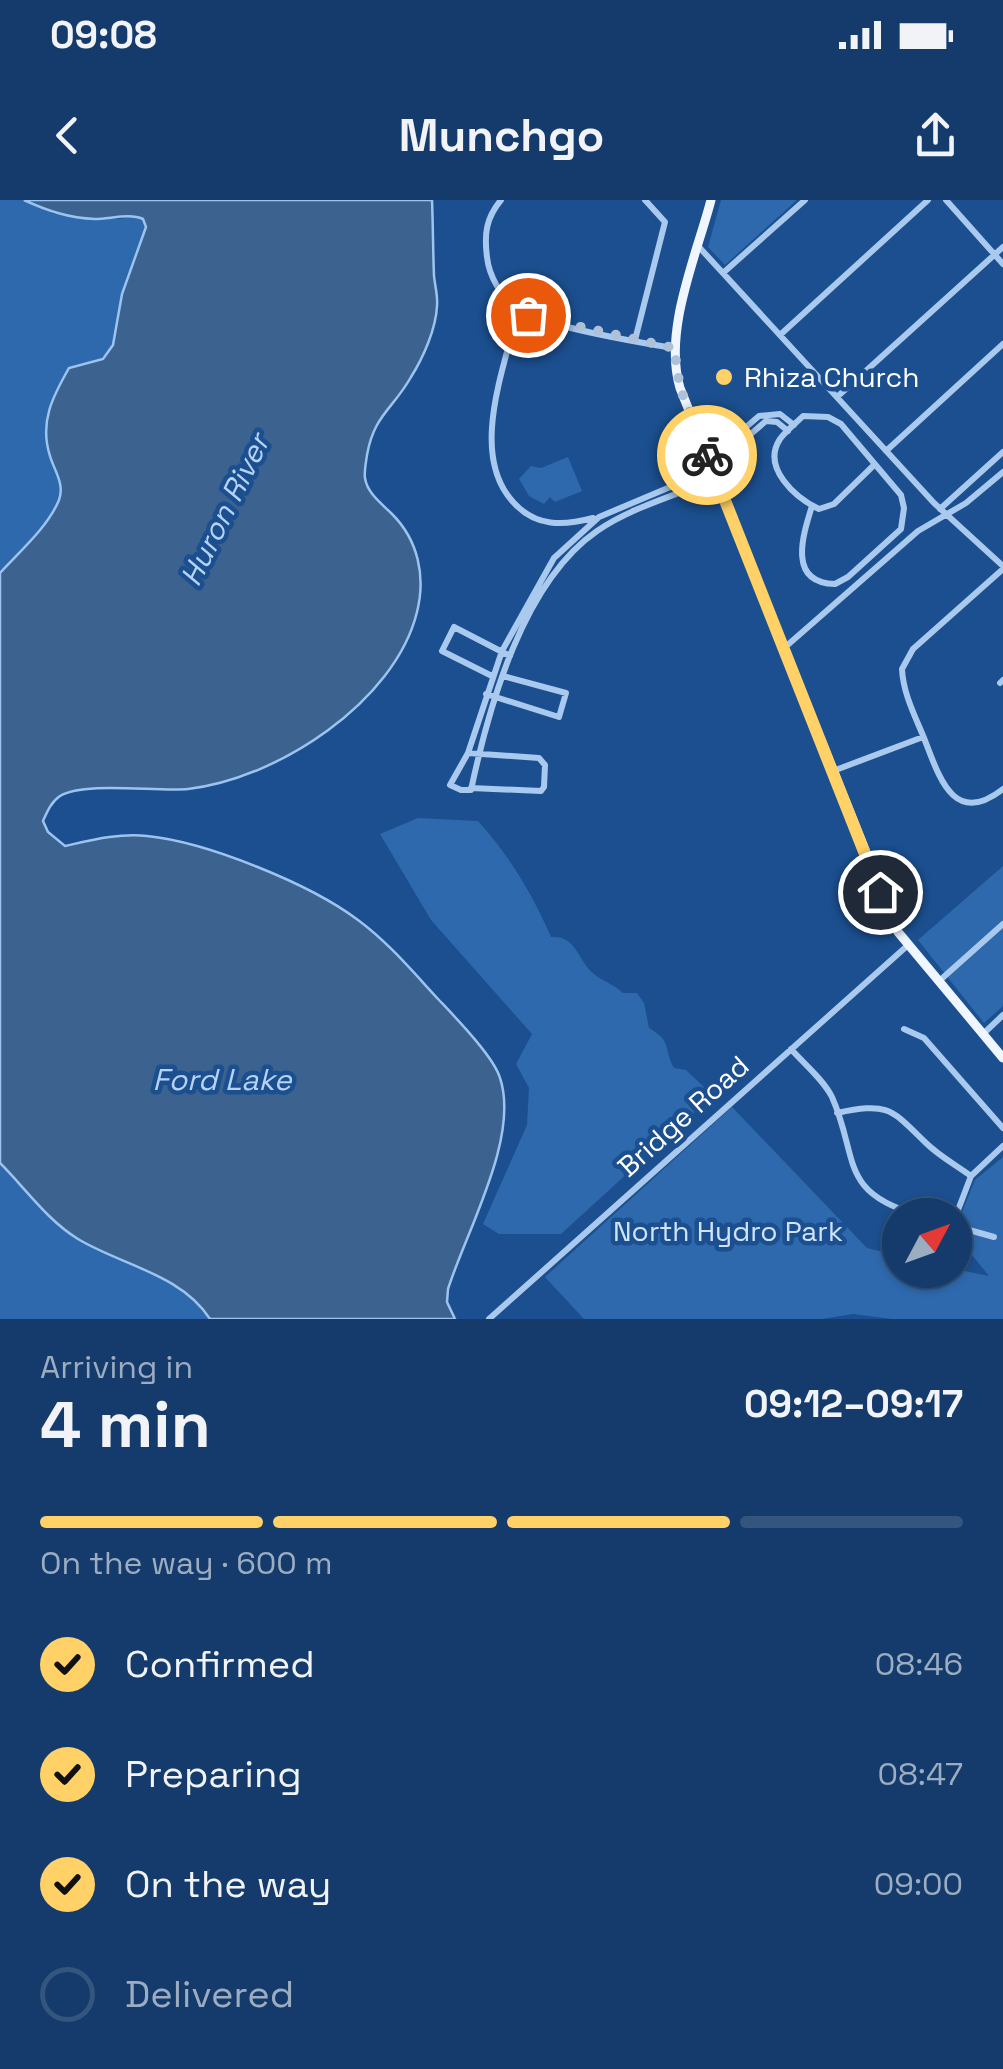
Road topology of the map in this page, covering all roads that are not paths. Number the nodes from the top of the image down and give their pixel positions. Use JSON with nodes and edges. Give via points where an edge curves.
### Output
{"nodes":[{"id":1,"x":501,"y":200,"type":"edge"},
{"id":2,"x":646,"y":200,"type":"edge"},
{"id":3,"x":711,"y":200,"type":"edge"},
{"id":4,"x":805,"y":200,"type":"edge"},
{"id":5,"x":928,"y":200,"type":"edge"},
{"id":6,"x":946,"y":200,"type":"edge"},
{"id":7,"x":699,"y":247,"type":"junction"},
{"id":8,"x":1003,"y":247,"type":"edge"},
{"id":9,"x":995,"y":255,"type":"junction"},
{"id":10,"x":1003,"y":264,"type":"edge"},
{"id":11,"x":723,"y":273,"type":"junction"},
{"id":12,"x":518,"y":310,"type":"junction"},
{"id":13,"x":780,"y":336,"type":"junction"},
{"id":14,"x":635,"y":340,"type":"junction"},
{"id":15,"x":1003,"y":344,"type":"edge"},
{"id":16,"x":674,"y":348,"type":"junction"},
{"id":17,"x":837,"y":397,"type":"junction"},
{"id":18,"x":791,"y":428,"type":"junction"},
{"id":19,"x":886,"y":451,"type":"junction"},
{"id":20,"x":1003,"y":452,"type":"edge"},
{"id":21,"x":873,"y":466,"type":"junction"},
{"id":22,"x":713,"y":468,"type":"junction"},
{"id":23,"x":1003,"y":472,"type":"edge"},
{"id":24,"x":688,"y":480,"type":"junction"},
{"id":25,"x":691,"y":489,"type":"junction"},
{"id":26,"x":645,"y":497,"type":"junction"},
{"id":27,"x":657,"y":497,"type":"junction"},
{"id":28,"x":812,"y":506,"type":"junction"},
{"id":29,"x":942,"y":512,"type":"junction"},
{"id":30,"x":619,"y":513,"type":"junction"},
{"id":31,"x":599,"y":517,"type":"junction"},
{"id":32,"x":573,"y":538,"type":"junction"},
{"id":33,"x":582,"y":543,"type":"junction"},
{"id":34,"x":1003,"y":568,"type":"edge"},
{"id":35,"x":543,"y":583,"type":"junction"},
{"id":36,"x":783,"y":649,"type":"junction"},
{"id":37,"x":502,"y":651,"type":"junction"},
{"id":38,"x":510,"y":656,"type":"junction"},
{"id":39,"x":492,"y":676,"type":"junction"},
{"id":40,"x":502,"y":676,"type":"junction"},
{"id":41,"x":486,"y":694,"type":"junction"},
{"id":42,"x":494,"y":698,"type":"junction"},
{"id":43,"x":923,"y":737,"type":"junction"},
{"id":44,"x":468,"y":753,"type":"junction"},
{"id":45,"x":478,"y":755,"type":"junction"},
{"id":46,"x":833,"y":772,"type":"junction"},
{"id":47,"x":471,"y":788,"type":"junction"},
{"id":48,"x":1003,"y":789,"type":"edge"},
{"id":49,"x":1003,"y":924,"type":"edge"},
{"id":50,"x":907,"y":946,"type":"junction"},
{"id":51,"x":938,"y":982,"type":"junction"},
{"id":52,"x":1003,"y":1015,"type":"edge"},
{"id":53,"x":904,"y":1029,"type":"dead end"},
{"id":54,"x":983,"y":1034,"type":"junction"},
{"id":55,"x":792,"y":1049,"type":"junction"},
{"id":56,"x":1003,"y":1058,"type":"edge"},
{"id":57,"x":837,"y":1113,"type":"junction"},
{"id":58,"x":1003,"y":1128,"type":"edge"},
{"id":59,"x":1003,"y":1146,"type":"edge"},
{"id":60,"x":971,"y":1176,"type":"junction"},
{"id":61,"x":963,"y":1198,"type":"edge"},
{"id":62,"x":882,"y":1200,"type":"edge"},
{"id":63,"x":972,"y":1231,"type":"edge"},
{"id":64,"x":994,"y":1237,"type":"dead end"},
{"id":65,"x":489,"y":1319,"type":"edge"}],
"edges":[{"from":1,"to":12,"type":"street","via":[[484,236],[488,266]]},
{"from":2,"to":14,"type":"street","via":[[665,222]]},
{"from":3,"to":7,"type":"main road"},
{"from":4,"to":11,"type":"street"},
{"from":5,"to":13,"type":"street"},
{"from":6,"to":9,"type":"street"},
{"from":7,"to":11,"type":"street"},
{"from":7,"to":16,"type":"main road"},
{"from":8,"to":9,"type":"street"},
{"from":9,"to":10,"type":"street"},
{"from":9,"to":17,"type":"street"},
{"from":11,"to":13,"type":"street"},
{"from":12,"to":14,"type":"street"},
{"from":12,"to":31,"type":"street","via":[[489,452],[494,474],[535,520],[560,525]]},
{"from":13,"to":17,"type":"street"},
{"from":14,"to":16,"type":"street"},
{"from":15,"to":19,"type":"street"},
{"from":16,"to":22,"type":"main road","via":[[680,388]]},
{"from":17,"to":19,"type":"street"},
{"from":18,"to":21,"type":"street","via":[[803,416],[828,416],[850,432]]},
{"from":18,"to":22,"type":"street","via":[[780,414],[758,416]]},
{"from":18,"to":28,"type":"street","via":[[776,448],[777,465],[787,486]]},
{"from":19,"to":29,"type":"street"},
{"from":20,"to":29,"type":"street"},
{"from":21,"to":28,"type":"street","via":[[834,504]]},
{"from":21,"to":28,"type":"street","via":[[901,495],[901,528],[835,584],[816,580],[800,554]]},
{"from":22,"to":24,"type":"street"},
{"from":22,"to":25,"type":"street"},
{"from":22,"to":36,"type":"main road"},
{"from":23,"to":29,"type":"street","via":[[966,503]]},
{"from":24,"to":25,"type":"street"},
{"from":24,"to":26,"type":"street"},
{"from":24,"to":27,"type":"street"},
{"from":25,"to":27,"type":"street"},
{"from":26,"to":27,"type":"street"},
{"from":26,"to":30,"type":"street"},
{"from":27,"to":30,"type":"street"},
{"from":29,"to":34,"type":"street"},
{"from":29,"to":36,"type":"street"},
{"from":30,"to":31,"type":"street"},
{"from":30,"to":33,"type":"street"},
{"from":31,"to":32,"type":"street"},
{"from":32,"to":33,"type":"street"},
{"from":32,"to":35,"type":"street"},
{"from":33,"to":35,"type":"street"},
{"from":34,"to":43,"type":"street","via":[[906,659],[902,681]]},
{"from":35,"to":37,"type":"street"},
{"from":35,"to":38,"type":"street"},
{"from":36,"to":46,"type":"main road"},
{"from":37,"to":38,"type":"street"},
{"from":37,"to":39,"type":"street"},
{"from":37,"to":39,"type":"street","via":[[454,627],[442,651]]},
{"from":38,"to":40,"type":"street"},
{"from":39,"to":41,"type":"street"},
{"from":40,"to":42,"type":"street"},
{"from":40,"to":42,"type":"street","via":[[566,693],[559,717]]},
{"from":41,"to":42,"type":"street"},
{"from":41,"to":44,"type":"street"},
{"from":42,"to":45,"type":"street"},
{"from":43,"to":46,"type":"street"},
{"from":43,"to":48,"type":"street","via":[[942,784],[956,798],[983,802]]},
{"from":44,"to":45,"type":"street"},
{"from":44,"to":47,"type":"street","via":[[450,785]]},
{"from":45,"to":47,"type":"street"},
{"from":45,"to":47,"type":"street","via":[[543,759],[544,787]]},
{"from":46,"to":50,"type":"main road"},
{"from":49,"to":51,"type":"street"},
{"from":50,"to":51,"type":"main road"},
{"from":50,"to":55,"type":"street","name":"Bridge Road"},
{"from":51,"to":54,"type":"main road"},
{"from":52,"to":54,"type":"street"},
{"from":53,"to":58,"type":"street","via":[[924,1038]]},
{"from":54,"to":56,"type":"main road"},
{"from":55,"to":57,"type":"street","via":[[828,1090]]},
{"from":55,"to":65,"type":"street","name":"Bridge Road"},
{"from":57,"to":60,"type":"street","via":[[866,1107],[899,1116]]},
{"from":57,"to":62,"type":"street","via":[[850,1163]]},
{"from":59,"to":60,"type":"street"},
{"from":60,"to":61,"type":"street"},
{"from":63,"to":64,"type":"street"}]}
